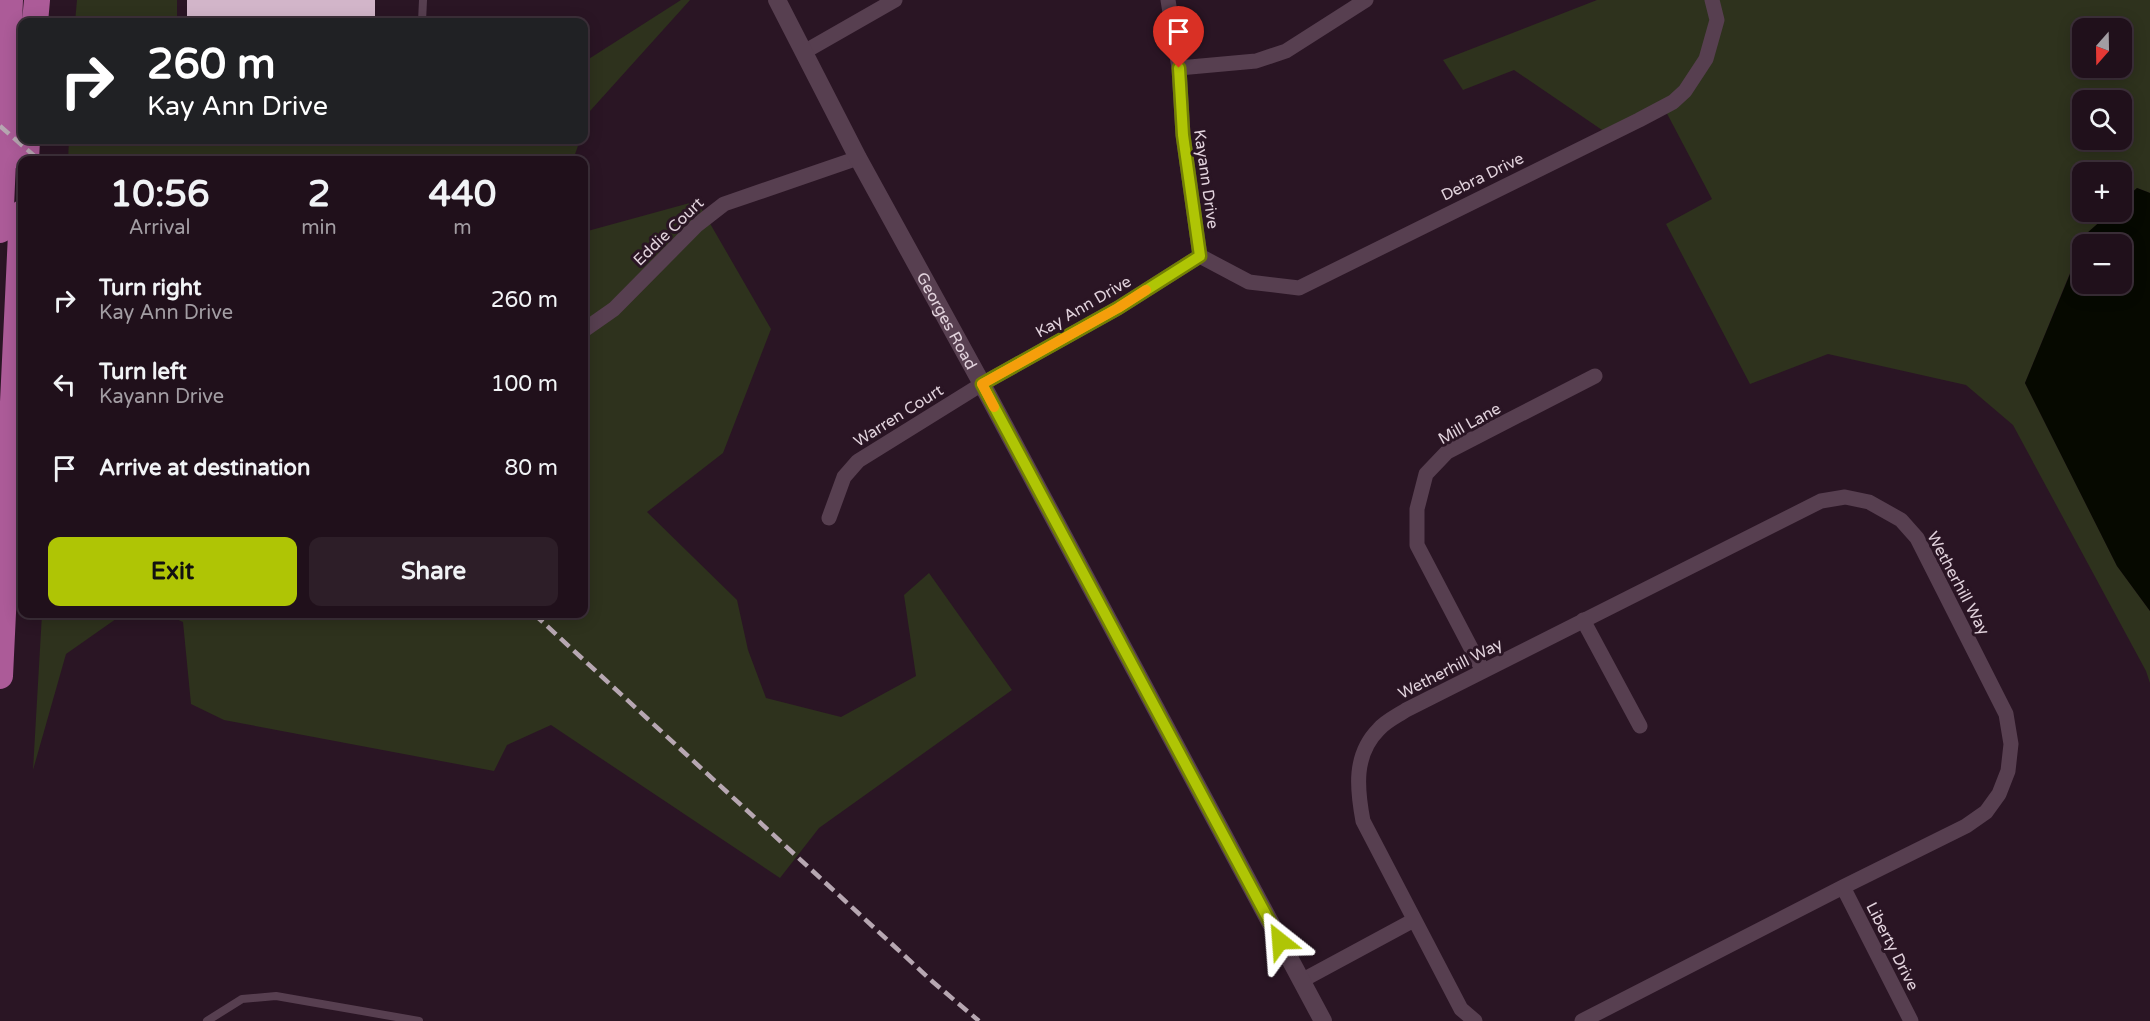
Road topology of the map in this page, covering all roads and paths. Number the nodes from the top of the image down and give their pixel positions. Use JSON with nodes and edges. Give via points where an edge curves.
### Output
{"nodes":[{"id":1,"x":10,"y":0,"type":"edge"},
{"id":2,"x":37,"y":0,"type":"edge"},
{"id":3,"x":423,"y":0,"type":"edge"},
{"id":4,"x":777,"y":0,"type":"edge"},
{"id":5,"x":896,"y":0,"type":"edge"},
{"id":6,"x":1168,"y":0,"type":"edge"},
{"id":7,"x":1366,"y":0,"type":"edge"},
{"id":8,"x":1712,"y":0,"type":"edge"},
{"id":9,"x":35,"y":18,"type":"edge"},
{"id":10,"x":422,"y":18,"type":"edge"},
{"id":11,"x":804,"y":52,"type":"junction"},
{"id":12,"x":1179,"y":68,"type":"junction"},
{"id":13,"x":858,"y":158,"type":"junction"},
{"id":14,"x":0,"y":230,"type":"edge"},
{"id":15,"x":1200,"y":256,"type":"junction"},
{"id":16,"x":18,"y":299,"type":"edge"},
{"id":17,"x":588,"y":327,"type":"edge"},
{"id":18,"x":1595,"y":376,"type":"dead end"},
{"id":19,"x":982,"y":384,"type":"junction"},
{"id":20,"x":829,"y":518,"type":"dead end"},
{"id":21,"x":1583,"y":620,"type":"junction"},
{"id":22,"x":1483,"y":671,"type":"junction"},
{"id":23,"x":0,"y":676,"type":"edge"},
{"id":24,"x":1640,"y":726,"type":"dead end"},
{"id":25,"x":1843,"y":887,"type":"junction"},
{"id":26,"x":1414,"y":920,"type":"junction"},
{"id":27,"x":1301,"y":981,"type":"junction"},
{"id":28,"x":207,"y":1021,"type":"edge"},
{"id":29,"x":419,"y":1021,"type":"edge"},
{"id":30,"x":1323,"y":1021,"type":"edge"},
{"id":31,"x":1475,"y":1021,"type":"edge"},
{"id":32,"x":1582,"y":1021,"type":"edge"},
{"id":33,"x":1911,"y":1021,"type":"edge"}],
"edges":[{"from":1,"to":14,"type":"highway"},
{"from":2,"to":9,"type":"highway"},
{"from":3,"to":10,"type":"lane"},
{"from":4,"to":11,"type":"street","name":"Georges Road"},
{"from":5,"to":11,"type":"street"},
{"from":6,"to":12,"type":"street","name":"Kayann Drive"},
{"from":7,"to":12,"type":"street","via":[[1286,51],[1256,61]]},
{"from":8,"to":15,"type":"street","name":"Debra Drive","via":[[1717,20],[1706,58],[1685,91],[1640,120],[1299,288],[1249,282]]},
{"from":11,"to":13,"type":"street","name":"Georges Road"},
{"from":12,"to":15,"type":"street","name":"Kayann Drive","via":[[1183,135]]},
{"from":13,"to":17,"type":"street","name":"Eddie Court","via":[[724,204],[697,225],[614,309]]},
{"from":13,"to":19,"type":"street","name":"Georges Road"},
{"from":15,"to":19,"type":"street","name":"Kay Ann Drive","via":[[1118,308]]},
{"from":16,"to":23,"type":"highway"},
{"from":18,"to":22,"type":"street","name":"Mill Lane","via":[[1447,452],[1426,474],[1417,509],[1417,545]]},
{"from":19,"to":20,"type":"street","name":"Warren Court","via":[[858,461],[844,477]]},
{"from":19,"to":27,"type":"street","name":"Georges Road"},
{"from":21,"to":22,"type":"street","name":"Wetherhill Way"},
{"from":21,"to":24,"type":"street"},
{"from":21,"to":25,"type":"street","name":"Wetherhill Way","via":[[1821,501],[1845,497],[1869,502],[1901,520],[1917,538],[2006,714],[2011,744],[2008,771],[1986,812],[1966,826]]},
{"from":22,"to":26,"type":"street","name":"Wetherhill Way","via":[[1406,710],[1379,729],[1359,766],[1363,821]]},
{"from":25,"to":32,"type":"street","name":"Wetherhill Way"},
{"from":25,"to":33,"type":"street","name":"Liberty Drive"},
{"from":26,"to":27,"type":"street"},
{"from":26,"to":31,"type":"street","name":"Wetherhill Way","via":[[1461,1009]]},
{"from":27,"to":30,"type":"street","name":"Georges Road"},
{"from":28,"to":29,"type":"lane","via":[[242,999],[276,996]]}]}
